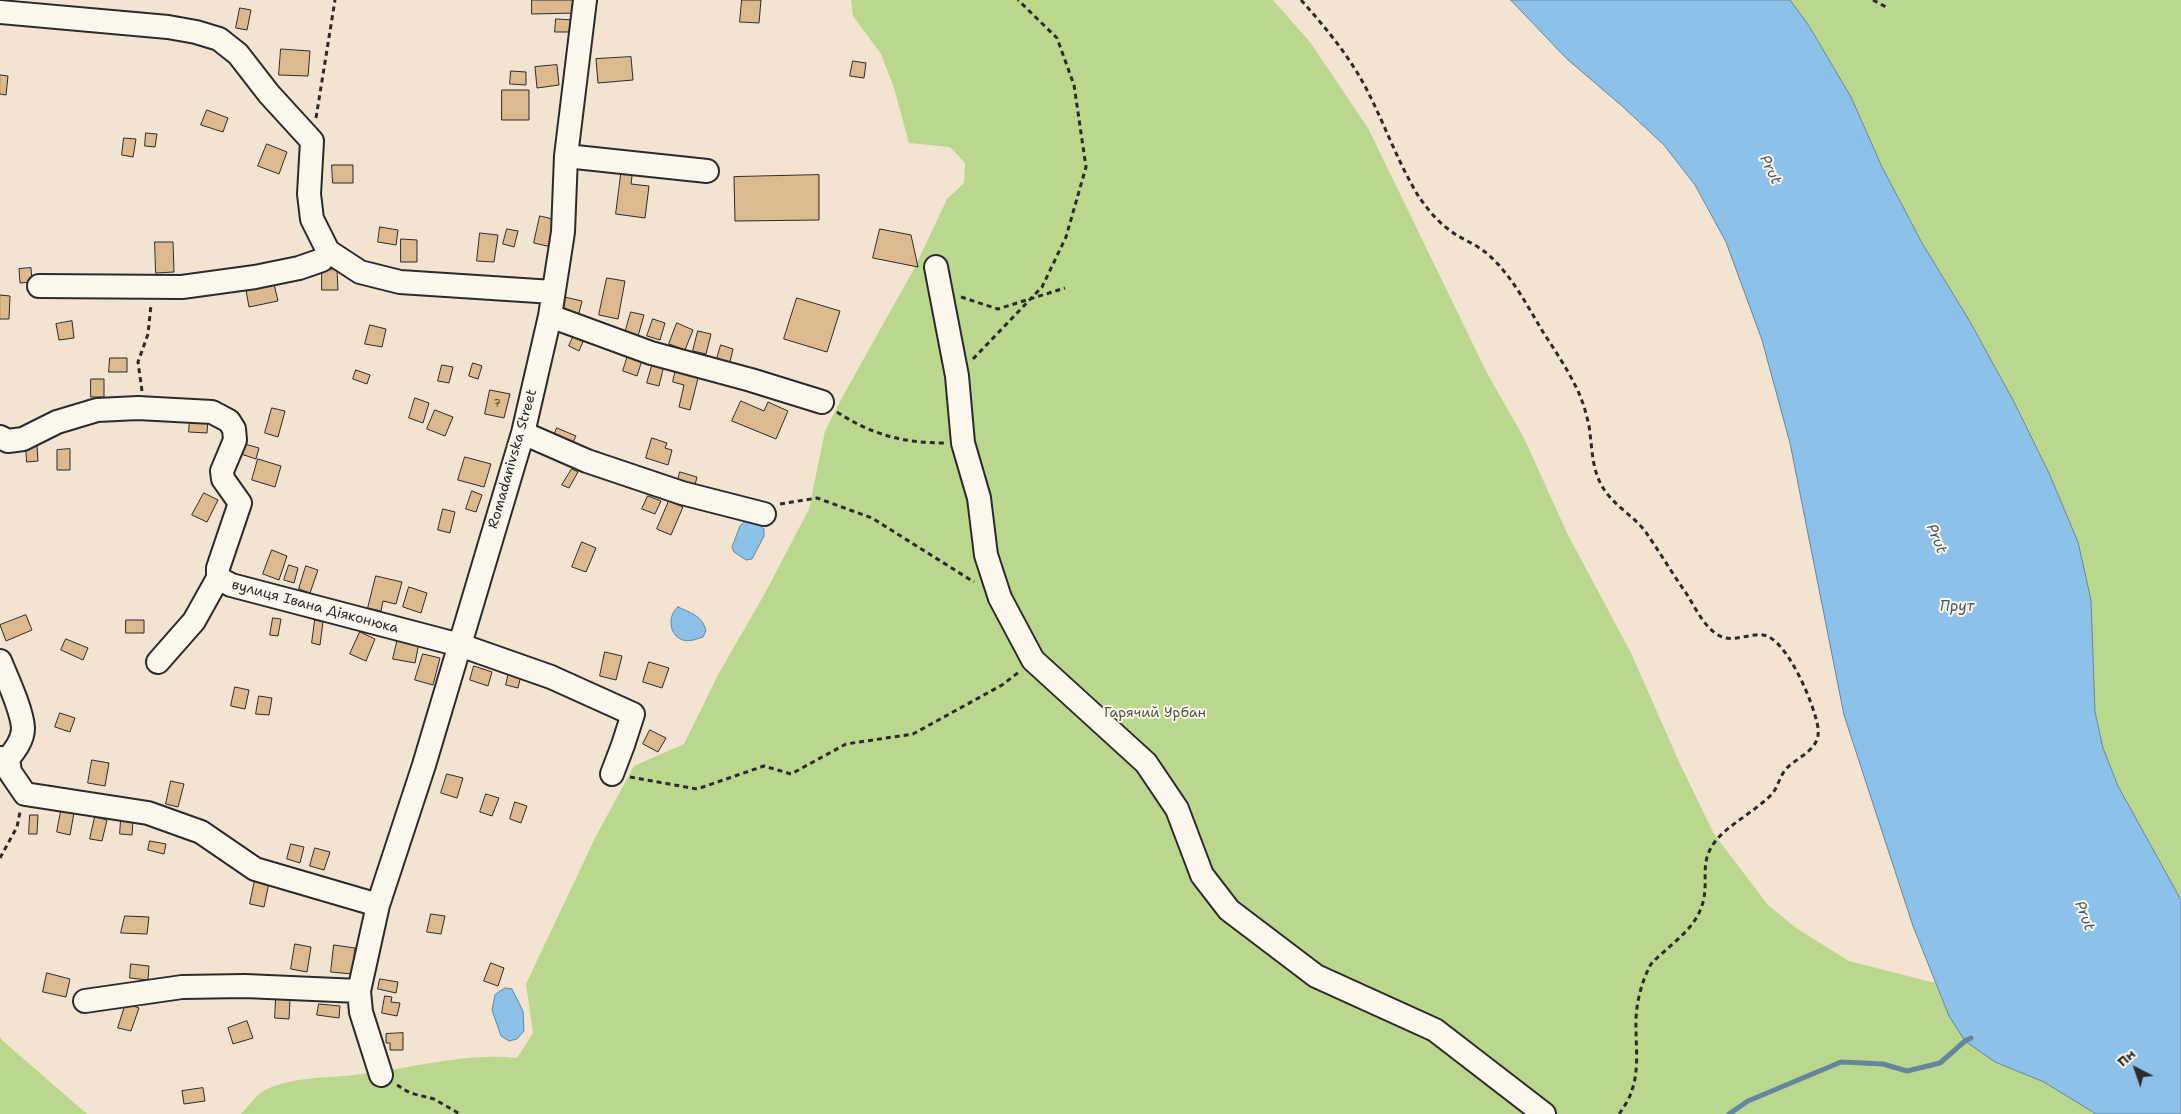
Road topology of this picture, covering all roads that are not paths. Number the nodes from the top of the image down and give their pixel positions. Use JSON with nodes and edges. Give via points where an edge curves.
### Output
{"nodes":[{"id":1,"x":585,"y":0,"type":"edge"},
{"id":2,"x":0,"y":12,"type":"edge"},
{"id":3,"x":566,"y":156,"type":"junction"},
{"id":4,"x":707,"y":171,"type":"dead end"},
{"id":5,"x":328,"y":251,"type":"junction"},
{"id":6,"x":938,"y":273,"type":"road end"},
{"id":7,"x":39,"y":286,"type":"dead end"},
{"id":8,"x":553,"y":292,"type":"junction"},
{"id":9,"x":550,"y":316,"type":"junction"},
{"id":10,"x":822,"y":402,"type":"road end"},
{"id":11,"x":523,"y":433,"type":"junction"},
{"id":12,"x":0,"y":437,"type":"edge"},
{"id":13,"x":764,"y":514,"type":"road end"},
{"id":14,"x":218,"y":578,"type":"junction"},
{"id":15,"x":460,"y":645,"type":"junction"},
{"id":16,"x":0,"y":661,"type":"edge"},
{"id":17,"x":158,"y":662,"type":"dead end"},
{"id":18,"x":4,"y":758,"type":"edge"},
{"id":19,"x":612,"y":774,"type":"road end"},
{"id":20,"x":378,"y":905,"type":"junction"},
{"id":21,"x":359,"y":991,"type":"junction"},
{"id":22,"x":85,"y":1001,"type":"dead end"},
{"id":23,"x":381,"y":1075,"type":"road end"},
{"id":24,"x":1544,"y":1114,"type":"edge"}],
"edges":[{"from":1,"to":3,"type":"street","name":"Romadanivska Street"},
{"from":2,"to":5,"type":"street","via":[[168,27],[219,39],[238,54],[312,141],[309,194],[312,219]]},
{"from":3,"to":4,"type":"street"},
{"from":3,"to":8,"type":"street","name":"Romadanivska Street","via":[[563,232]]},
{"from":5,"to":7,"type":"street","via":[[322,260],[299,268],[255,278],[182,287]]},
{"from":5,"to":8,"type":"street","via":[[360,272],[400,282]]},
{"from":6,"to":24,"type":"street","via":[[957,376],[963,443],[979,498],[986,556],[1000,598],[1033,660],[1146,763],[1177,809],[1202,875],[1229,910],[1316,976],[1435,1030]]},
{"from":8,"to":9,"type":"street","name":"Romadanivska Street"},
{"from":9,"to":10,"type":"street","via":[[651,353]]},
{"from":9,"to":11,"type":"street","name":"Romadanivska Street"},
{"from":11,"to":13,"type":"street","via":[[586,461],[682,493]]},
{"from":11,"to":15,"type":"street","name":"Romadanivska Street"},
{"from":12,"to":14,"type":"street","name":"вулиця Івана Діяконюка","via":[[8,441],[23,439],[58,422],[97,410],[138,408],[212,412],[229,421],[235,440],[222,471],[223,479],[240,503],[218,568]]},
{"from":14,"to":15,"type":"street","name":"вулиця Івана Діяконюка","via":[[240,588]]},
{"from":14,"to":17,"type":"street","via":[[194,621]]},
{"from":15,"to":19,"type":"street","name":"вулиця Івана Діяконюка","via":[[551,677],[633,714]]},
{"from":15,"to":20,"type":"street","name":"Romadanivska Street"},
{"from":16,"to":18,"type":"street","via":[[23,728],[18,746]]},
{"from":18,"to":20,"type":"street","via":[[25,794],[148,813],[201,832],[255,869]]},
{"from":20,"to":21,"type":"street","name":"Romadanivska Street"},
{"from":21,"to":22,"type":"street","via":[[182,987]]},
{"from":21,"to":23,"type":"street","name":"Romadanivska Street","via":[[361,1012]]}]}
